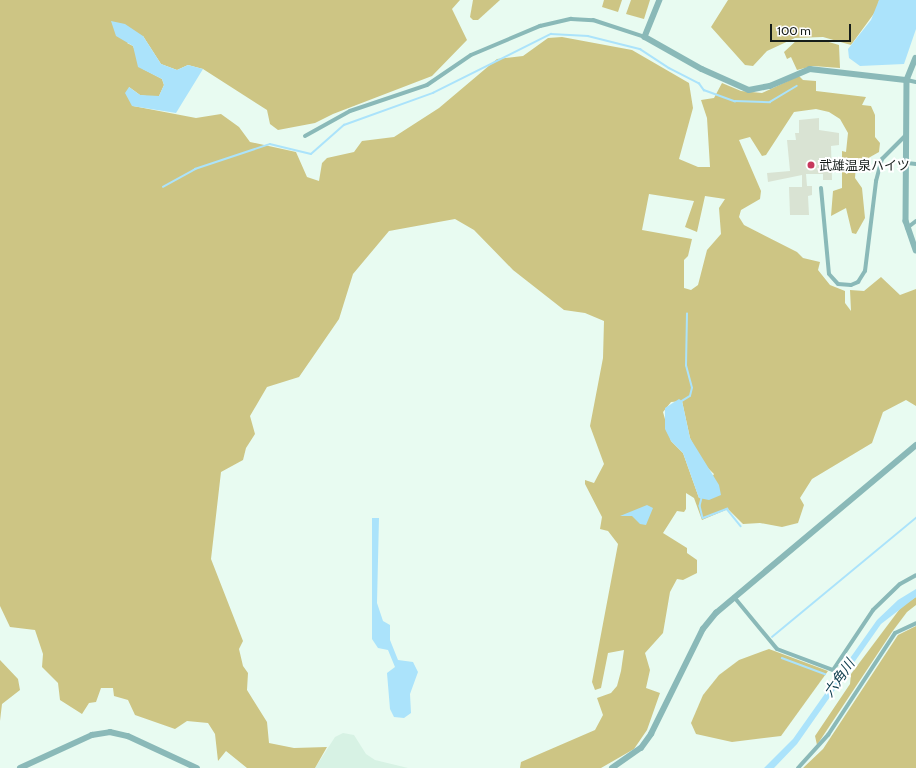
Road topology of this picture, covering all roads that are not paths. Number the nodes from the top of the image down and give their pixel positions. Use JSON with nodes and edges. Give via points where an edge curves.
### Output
{"nodes":[{"id":1,"x":660,"y":0,"type":"edge"},
{"id":2,"x":645,"y":37,"type":"junction"},
{"id":3,"x":916,"y":58,"type":"edge"},
{"id":4,"x":907,"y":80,"type":"junction"},
{"id":5,"x":916,"y":82,"type":"edge"},
{"id":6,"x":908,"y":133,"type":"junction"},
{"id":7,"x":305,"y":136,"type":"dead end"},
{"id":8,"x":907,"y":163,"type":"junction"},
{"id":9,"x":916,"y":164,"type":"edge"},
{"id":10,"x":821,"y":188,"type":"dead end"},
{"id":11,"x":916,"y":220,"type":"edge"},
{"id":12,"x":907,"y":228,"type":"junction"},
{"id":13,"x":916,"y":250,"type":"edge"},
{"id":14,"x":916,"y":445,"type":"edge"},
{"id":15,"x":916,"y":575,"type":"edge"},
{"id":16,"x":734,"y":597,"type":"junction"},
{"id":17,"x":916,"y":623,"type":"edge"},
{"id":18,"x":20,"y":768,"type":"edge"},
{"id":19,"x":197,"y":768,"type":"edge"},
{"id":20,"x":612,"y":768,"type":"edge"},
{"id":21,"x":798,"y":768,"type":"edge"}],
"edges":[{"from":1,"to":2,"type":"street"},
{"from":2,"to":4,"type":"street","via":[[702,70],[749,90],[761,89],[810,69]]},
{"from":2,"to":7,"type":"street","via":[[593,20],[571,19],[540,26],[471,55],[426,85],[350,111]]},
{"from":3,"to":4,"type":"street"},
{"from":4,"to":5,"type":"street"},
{"from":4,"to":6,"type":"street"},
{"from":6,"to":8,"type":"street"},
{"from":6,"to":10,"type":"street","via":[[882,159],[876,181],[864,271],[858,282],[852,285],[838,284],[829,274]]},
{"from":8,"to":9,"type":"street"},
{"from":8,"to":12,"type":"street"},
{"from":11,"to":12,"type":"street"},
{"from":12,"to":13,"type":"street"},
{"from":14,"to":16,"type":"street"},
{"from":15,"to":16,"type":"street","via":[[900,584],[873,610],[833,670],[777,649]]},
{"from":16,"to":20,"type":"street","via":[[703,629],[641,748]]},
{"from":17,"to":21,"type":"street","via":[[894,633],[828,734]]},
{"from":18,"to":19,"type":"street","via":[[92,734],[110,732],[128,736]]}]}
